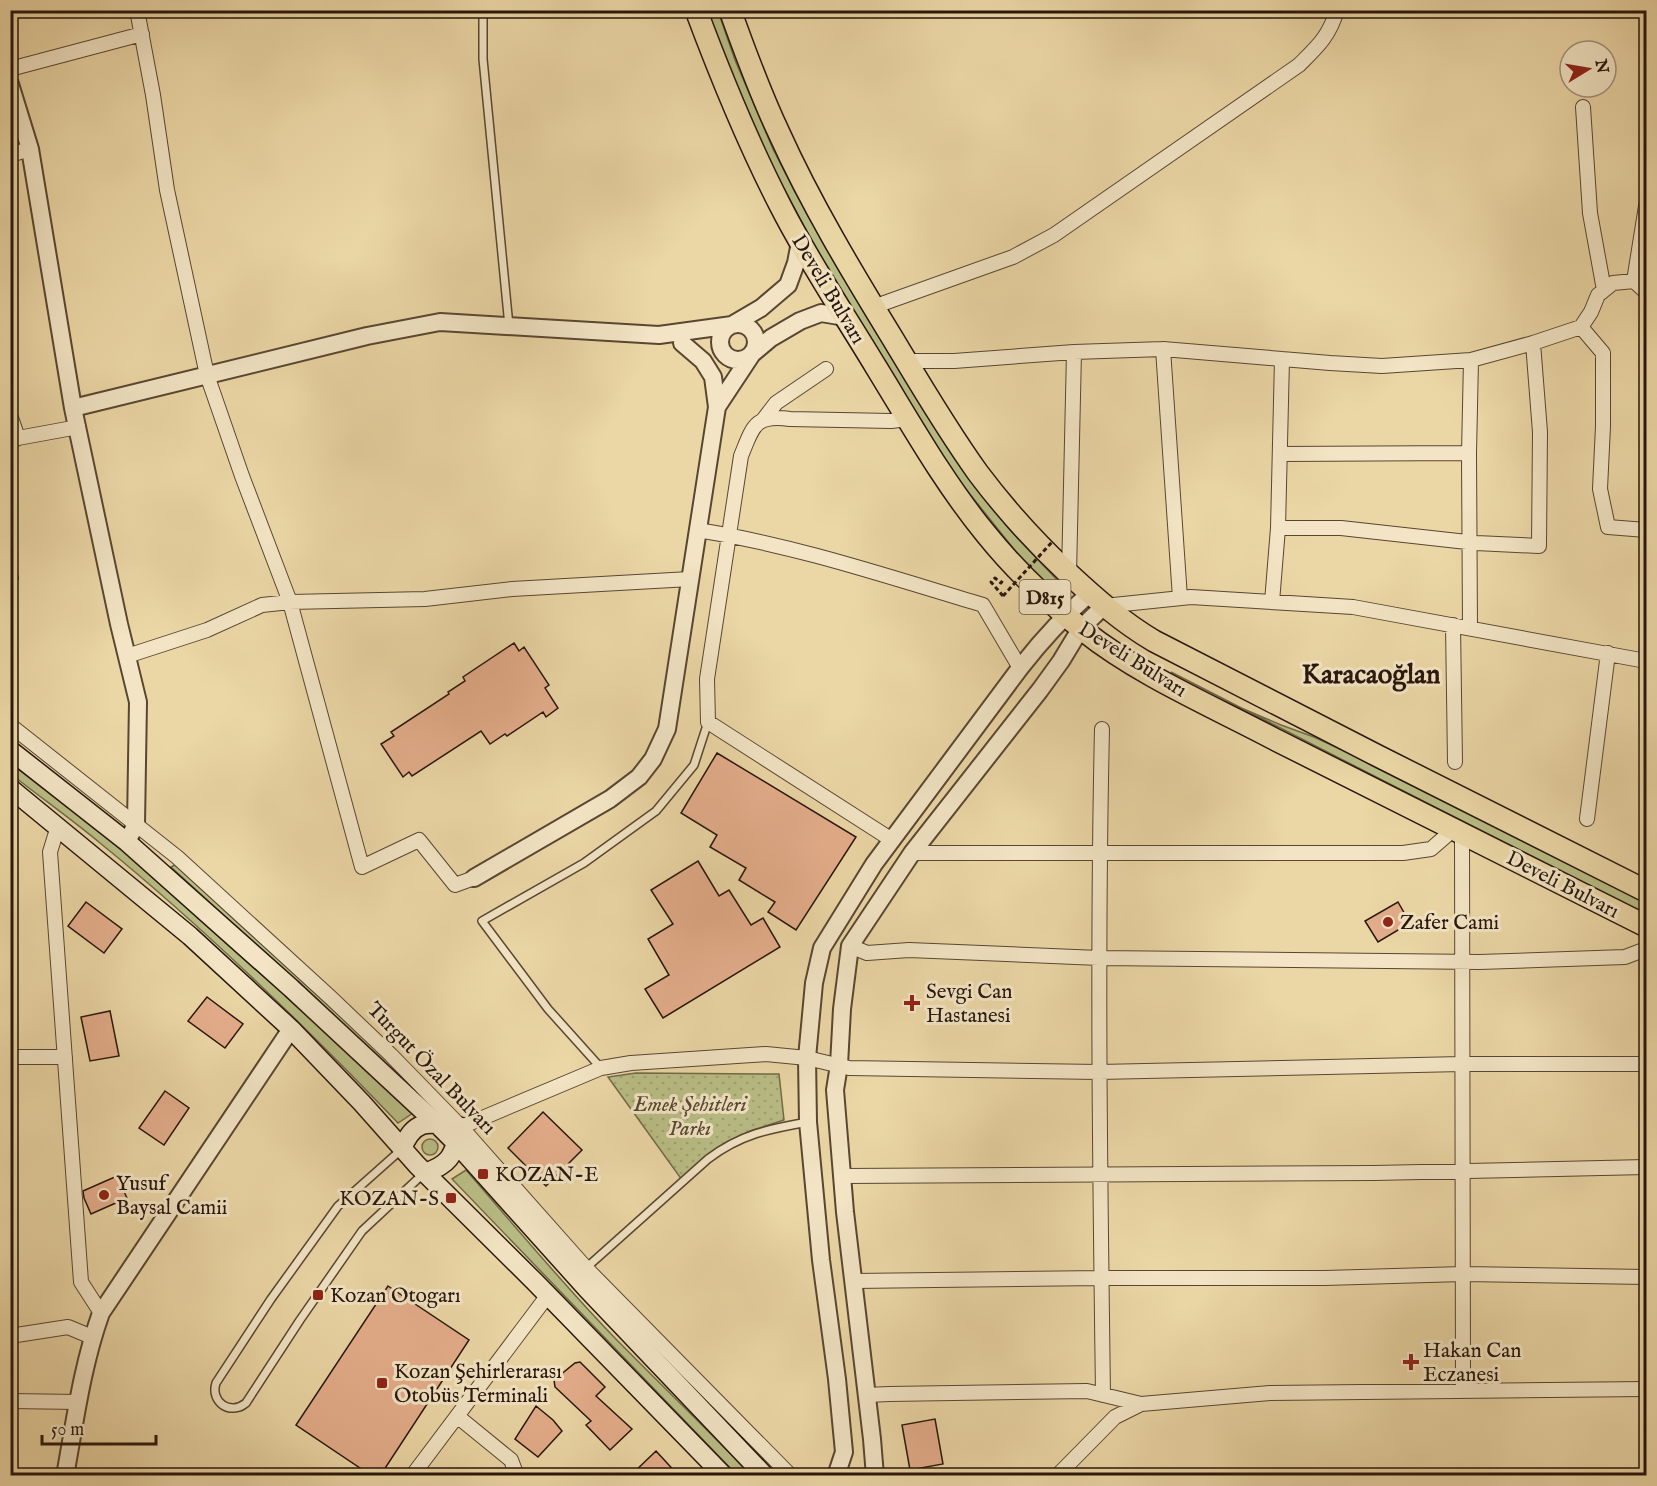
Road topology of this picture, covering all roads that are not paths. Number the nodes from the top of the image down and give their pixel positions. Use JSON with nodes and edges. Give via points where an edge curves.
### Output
{"nodes":[{"id":1,"x":137,"y":10,"type":"edge"},
{"id":2,"x":483,"y":10,"type":"edge"},
{"id":3,"x":696,"y":10,"type":"edge"},
{"id":4,"x":730,"y":10,"type":"edge"},
{"id":5,"x":1337,"y":10,"type":"edge"},
{"id":6,"x":142,"y":34,"type":"junction"},
{"id":7,"x":10,"y":69,"type":"edge"},
{"id":8,"x":10,"y":84,"type":"edge"},
{"id":9,"x":1583,"y":107,"type":"dead end"},
{"id":10,"x":30,"y":149,"type":"junction"},
{"id":11,"x":10,"y":155,"type":"edge"},
{"id":12,"x":1646,"y":206,"type":"edge"},
{"id":13,"x":800,"y":242,"type":"junction"},
{"id":14,"x":1635,"y":280,"type":"junction"},
{"id":15,"x":1604,"y":290,"type":"junction"},
{"id":16,"x":1647,"y":292,"type":"edge"},
{"id":17,"x":873,"y":307,"type":"junction"},
{"id":18,"x":845,"y":317,"type":"junction"},
{"id":19,"x":732,"y":325,"type":"junction"},
{"id":20,"x":509,"y":326,"type":"junction"},
{"id":21,"x":1581,"y":327,"type":"junction"},
{"id":22,"x":659,"y":335,"type":"junction"},
{"id":23,"x":682,"y":343,"type":"junction"},
{"id":24,"x":1533,"y":343,"type":"junction"},
{"id":25,"x":1163,"y":349,"type":"junction"},
{"id":26,"x":1074,"y":352,"type":"junction"},
{"id":27,"x":752,"y":354,"type":"junction"},
{"id":28,"x":726,"y":355,"type":"junction"},
{"id":29,"x":1282,"y":359,"type":"junction"},
{"id":30,"x":1471,"y":360,"type":"junction"},
{"id":31,"x":906,"y":361,"type":"junction"},
{"id":32,"x":826,"y":369,"type":"dead end"},
{"id":33,"x":207,"y":375,"type":"junction"},
{"id":34,"x":717,"y":407,"type":"junction"},
{"id":35,"x":74,"y":408,"type":"junction"},
{"id":36,"x":10,"y":415,"type":"edge"},
{"id":37,"x":908,"y":418,"type":"junction"},
{"id":38,"x":763,"y":420,"type":"junction"},
{"id":39,"x":78,"y":427,"type":"junction"},
{"id":40,"x":14,"y":440,"type":"edge"},
{"id":41,"x":1469,"y":453,"type":"junction"},
{"id":42,"x":1280,"y":454,"type":"junction"},
{"id":43,"x":1278,"y":528,"type":"junction"},
{"id":44,"x":697,"y":530,"type":"junction"},
{"id":45,"x":1647,"y":530,"type":"edge"},
{"id":46,"x":728,"y":535,"type":"junction"},
{"id":47,"x":1470,"y":542,"type":"junction"},
{"id":48,"x":10,"y":565,"type":"edge"},
{"id":49,"x":1069,"y":574,"type":"junction"},
{"id":50,"x":14,"y":578,"type":"dead end"},
{"id":51,"x":690,"y":579,"type":"junction"},
{"id":52,"x":1180,"y":598,"type":"junction"},
{"id":53,"x":1097,"y":600,"type":"junction"},
{"id":54,"x":290,"y":602,"type":"junction"},
{"id":55,"x":1272,"y":602,"type":"junction"},
{"id":56,"x":1074,"y":622,"type":"junction"},
{"id":57,"x":1453,"y":625,"type":"junction"},
{"id":58,"x":1470,"y":628,"type":"junction"},
{"id":59,"x":1608,"y":653,"type":"junction"},
{"id":60,"x":127,"y":656,"type":"junction"},
{"id":61,"x":1647,"y":661,"type":"edge"},
{"id":62,"x":1020,"y":668,"type":"junction"},
{"id":63,"x":708,"y":722,"type":"junction"},
{"id":64,"x":10,"y":726,"type":"edge"},
{"id":65,"x":1102,"y":729,"type":"dead end"},
{"id":66,"x":10,"y":750,"type":"edge"},
{"id":67,"x":1455,"y":762,"type":"dead end"},
{"id":68,"x":10,"y":788,"type":"edge"},
{"id":69,"x":1587,"y":819,"type":"dead end"},
{"id":70,"x":136,"y":824,"type":"junction"},
{"id":71,"x":58,"y":826,"type":"junction"},
{"id":72,"x":1458,"y":831,"type":"junction"},
{"id":73,"x":892,"y":840,"type":"junction"},
{"id":74,"x":128,"y":842,"type":"junction"},
{"id":75,"x":912,"y":853,"type":"junction"},
{"id":76,"x":1100,"y":854,"type":"junction"},
{"id":77,"x":474,"y":878,"type":"joint"},
{"id":78,"x":1647,"y":891,"type":"edge"},
{"id":79,"x":1647,"y":926,"type":"edge"},
{"id":80,"x":850,"y":946,"type":"junction"},
{"id":81,"x":1647,"y":949,"type":"edge"},
{"id":82,"x":1099,"y":958,"type":"junction"},
{"id":83,"x":1462,"y":962,"type":"junction"},
{"id":84,"x":291,"y":1029,"type":"junction"},
{"id":85,"x":10,"y":1057,"type":"edge"},
{"id":86,"x":65,"y":1057,"type":"junction"},
{"id":87,"x":807,"y":1058,"type":"junction"},
{"id":88,"x":1462,"y":1064,"type":"junction"},
{"id":89,"x":839,"y":1065,"type":"junction"},
{"id":90,"x":1647,"y":1065,"type":"edge"},
{"id":91,"x":601,"y":1068,"type":"junction"},
{"id":92,"x":1099,"y":1072,"type":"junction"},
{"id":93,"x":808,"y":1122,"type":"junction"},
{"id":94,"x":436,"y":1124,"type":"junction"},
{"id":95,"x":458,"y":1135,"type":"junction"},
{"id":96,"x":402,"y":1149,"type":"junction"},
{"id":97,"x":1647,"y":1167,"type":"edge"},
{"id":98,"x":1462,"y":1170,"type":"junction"},
{"id":99,"x":424,"y":1173,"type":"junction"},
{"id":100,"x":1100,"y":1174,"type":"junction"},
{"id":101,"x":842,"y":1176,"type":"junction"},
{"id":102,"x":586,"y":1268,"type":"junction"},
{"id":103,"x":1463,"y":1274,"type":"junction"},
{"id":104,"x":1647,"y":1277,"type":"edge"},
{"id":105,"x":1101,"y":1278,"type":"junction"},
{"id":106,"x":853,"y":1281,"type":"junction"},
{"id":107,"x":548,"y":1295,"type":"junction"},
{"id":108,"x":100,"y":1313,"type":"junction"},
{"id":109,"x":10,"y":1336,"type":"edge"},
{"id":110,"x":92,"y":1337,"type":"junction"},
{"id":111,"x":1647,"y":1389,"type":"edge"},
{"id":112,"x":1463,"y":1391,"type":"junction"},
{"id":113,"x":867,"y":1395,"type":"junction"},
{"id":114,"x":1102,"y":1395,"type":"junction"},
{"id":115,"x":10,"y":1401,"type":"edge"},
{"id":116,"x":78,"y":1402,"type":"junction"},
{"id":117,"x":1141,"y":1404,"type":"junction"},
{"id":118,"x":457,"y":1416,"type":"junction"},
{"id":119,"x":65,"y":1476,"type":"edge"},
{"id":120,"x":412,"y":1476,"type":"edge"},
{"id":121,"x":517,"y":1476,"type":"edge"},
{"id":122,"x":724,"y":1476,"type":"edge"},
{"id":123,"x":765,"y":1476,"type":"edge"},
{"id":124,"x":791,"y":1476,"type":"edge"},
{"id":125,"x":836,"y":1476,"type":"edge"},
{"id":126,"x":875,"y":1476,"type":"edge"},
{"id":127,"x":1057,"y":1476,"type":"edge"}],
"edges":[{"from":1,"to":6,"type":"street"},
{"from":2,"to":20,"type":"lane","via":[[483,59]]},
{"from":3,"to":13,"type":"highway","name":"Develi Bulvarı","number":"D815","via":[[746,134]]},
{"from":4,"to":17,"type":"highway","name":"Develi Bulvarı","number":"D815","via":[[784,143]]},
{"from":5,"to":17,"type":"street","via":[[1323,41],[1299,65],[1054,235],[1013,257]]},
{"from":6,"to":7,"type":"street"},
{"from":6,"to":33,"type":"street","via":[[167,190]]},
{"from":8,"to":10,"type":"street"},
{"from":9,"to":15,"type":"street","via":[[1590,213]]},
{"from":10,"to":11,"type":"street"},
{"from":10,"to":35,"type":"street"},
{"from":12,"to":14,"type":"street"},
{"from":13,"to":18,"type":"highway","name":"Develi Bulvarı","number":"D815"},
{"from":13,"to":19,"type":"street","via":[[788,285],[762,308]]},
{"from":14,"to":15,"type":"street","via":[[1612,283]]},
{"from":14,"to":16,"type":"street"},
{"from":15,"to":21,"type":"street"},
{"from":17,"to":31,"type":"highway","name":"Develi Bulvarı","number":"D815"},
{"from":18,"to":27,"type":"street","via":[[821,313],[800,321]]},
{"from":18,"to":37,"type":"highway","name":"Develi Bulvarı","number":"D815"},
{"from":19,"to":22,"type":"street"},
{"from":19,"to":27,"type":"street","via":[[744,325],[753,332],[756,343]]},
{"from":19,"to":28,"type":"street","via":[[720,339]]},
{"from":20,"to":22,"type":"street"},
{"from":20,"to":33,"type":"street","via":[[440,321]]},
{"from":21,"to":24,"type":"street"},
{"from":21,"to":45,"type":"street","via":[[1603,353],[1600,489],[1608,527]]},
{"from":22,"to":23,"type":"street"},
{"from":23,"to":28,"type":"street"},
{"from":23,"to":34,"type":"street","via":[[713,377]]},
{"from":24,"to":30,"type":"street"},
{"from":24,"to":47,"type":"street","via":[[1540,432],[1539,546]]},
{"from":25,"to":26,"type":"street"},
{"from":25,"to":29,"type":"street"},
{"from":25,"to":52,"type":"street"},
{"from":26,"to":31,"type":"street"},
{"from":26,"to":49,"type":"street"},
{"from":27,"to":28,"type":"street","via":[[736,360]]},
{"from":27,"to":34,"type":"street"},
{"from":29,"to":30,"type":"street","via":[[1382,366]]},
{"from":29,"to":42,"type":"street"},
{"from":30,"to":41,"type":"street"},
{"from":31,"to":49,"type":"highway","name":"Develi Bulvarı","number":"D815","via":[[979,473],[1028,533]]},
{"from":32,"to":38,"type":"street","via":[[776,403]]},
{"from":33,"to":35,"type":"street"},
{"from":33,"to":54,"type":"street"},
{"from":34,"to":44,"type":"street"},
{"from":35,"to":39,"type":"street"},
{"from":36,"to":40,"type":"street"},
{"from":37,"to":38,"type":"street"},
{"from":37,"to":56,"type":"highway","name":"Develi Bulvarı","number":"D815","via":[[986,534]]},
{"from":38,"to":46,"type":"street","via":[[753,428],[741,456]]},
{"from":39,"to":40,"type":"street"},
{"from":39,"to":60,"type":"street"},
{"from":41,"to":42,"type":"street"},
{"from":41,"to":47,"type":"street"},
{"from":42,"to":43,"type":"street"},
{"from":43,"to":47,"type":"street","via":[[1341,528]]},
{"from":43,"to":55,"type":"street"},
{"from":44,"to":46,"type":"street"},
{"from":44,"to":51,"type":"street"},
{"from":46,"to":62,"type":"street","via":[[855,567],[983,606]]},
{"from":46,"to":63,"type":"street","via":[[707,679]]},
{"from":47,"to":58,"type":"street"},
{"from":48,"to":50,"type":"lane"},
{"from":49,"to":53,"type":"highway","name":"Develi Bulvarı","number":"D815"},
{"from":51,"to":54,"type":"street","via":[[512,589],[425,599]]},
{"from":51,"to":77,"type":"street","via":[[667,729],[653,759],[639,777],[610,799]]},
{"from":52,"to":53,"type":"street"},
{"from":52,"to":55,"type":"street"},
{"from":53,"to":56,"type":"street"},
{"from":53,"to":78,"type":"highway","name":"Develi Bulvarı","number":"D815","via":[[1154,641]]},
{"from":54,"to":60,"type":"street","via":[[262,605],[207,630]]},
{"from":54,"to":77,"type":"street","via":[[362,867],[419,840],[455,885]]},
{"from":55,"to":57,"type":"street","via":[[1353,607]]},
{"from":56,"to":62,"type":"street"},
{"from":56,"to":72,"type":"highway","name":"Develi Bulvarı","number":"D815","via":[[1153,676]]},
{"from":56,"to":75,"type":"street","via":[[1061,661]]},
{"from":57,"to":58,"type":"street"},
{"from":57,"to":67,"type":"street"},
{"from":58,"to":59,"type":"street"},
{"from":59,"to":61,"type":"street"},
{"from":59,"to":69,"type":"street"},
{"from":60,"to":70,"type":"street","via":[[138,702]]},
{"from":62,"to":73,"type":"street"},
{"from":63,"to":73,"type":"street"},
{"from":63,"to":91,"type":"lane","via":[[694,765],[656,811],[584,863],[482,921],[548,1009]]},
{"from":64,"to":70,"type":"street","name":"Turgut Özal Bulvarı"},
{"from":65,"to":76,"type":"street"},
{"from":66,"to":74,"type":"main road","name":"Turgut Özal Bulvarı"},
{"from":68,"to":71,"type":"main road"},
{"from":70,"to":74,"type":"street"},
{"from":70,"to":95,"type":"street","name":"Turgut Özal Bulvarı","via":[[177,857],[412,1076]]},
{"from":71,"to":84,"type":"main road","via":[[190,936]]},
{"from":71,"to":86,"type":"street","via":[[50,852]]},
{"from":72,"to":76,"type":"street","via":[[1431,849],[1403,853]]},
{"from":72,"to":79,"type":"highway","name":"Develi Bulvarı","number":"D815"},
{"from":72,"to":83,"type":"street"},
{"from":73,"to":87,"type":"street","via":[[822,948],[814,982]]},
{"from":74,"to":94,"type":"main road","name":"Turgut Özal Bulvarı"},
{"from":75,"to":76,"type":"street"},
{"from":75,"to":80,"type":"street"},
{"from":76,"to":82,"type":"street"},
{"from":80,"to":82,"type":"street","via":[[867,953],[909,950]]},
{"from":80,"to":89,"type":"street"},
{"from":81,"to":83,"type":"street","via":[[1625,957]]},
{"from":82,"to":83,"type":"street"},
{"from":82,"to":92,"type":"street"},
{"from":83,"to":88,"type":"street"},
{"from":84,"to":96,"type":"main road"},
{"from":84,"to":108,"type":"street"},
{"from":85,"to":86,"type":"street"},
{"from":86,"to":108,"type":"street","via":[[81,1282]]},
{"from":87,"to":89,"type":"street"},
{"from":87,"to":91,"type":"street","via":[[766,1054]]},
{"from":87,"to":93,"type":"street"},
{"from":88,"to":90,"type":"street"},
{"from":88,"to":92,"type":"street"},
{"from":88,"to":98,"type":"street"},
{"from":89,"to":92,"type":"street"},
{"from":89,"to":101,"type":"street","via":[[835,1090]]},
{"from":91,"to":95,"type":"street"},
{"from":92,"to":100,"type":"street"},
{"from":93,"to":102,"type":"lane","via":[[755,1132],[730,1144]]},
{"from":93,"to":125,"type":"street","via":[[844,1452]]},
{"from":94,"to":95,"type":"main road","name":"Turgut Özal Bulvarı"},
{"from":94,"to":96,"type":"main road","via":[[421,1124],[412,1130]]},
{"from":95,"to":99,"type":"main road","via":[[453,1153],[443,1165]]},
{"from":95,"to":102,"type":"street","name":"Turgut Özal Bulvarı"},
{"from":95,"to":123,"type":"main road","name":"Turgut Özal Bulvarı","via":[[579,1280]]},
{"from":96,"to":99,"type":"main road"},
{"from":96,"to":99,"type":"lane","via":[[338,1206],[271,1299],[216,1383],[215,1395],[220,1404],[234,1409],[246,1403],[362,1231]]},
{"from":97,"to":98,"type":"street"},
{"from":98,"to":100,"type":"street"},
{"from":98,"to":103,"type":"street"},
{"from":99,"to":107,"type":"main road"},
{"from":100,"to":101,"type":"street"},
{"from":100,"to":105,"type":"street"},
{"from":101,"to":106,"type":"street"},
{"from":102,"to":124,"type":"street","name":"Turgut Özal Bulvarı"},
{"from":103,"to":104,"type":"street"},
{"from":103,"to":105,"type":"street"},
{"from":103,"to":112,"type":"street"},
{"from":105,"to":106,"type":"street"},
{"from":105,"to":114,"type":"street"},
{"from":106,"to":113,"type":"street"},
{"from":107,"to":118,"type":"street"},
{"from":107,"to":122,"type":"main road"},
{"from":108,"to":110,"type":"street"},
{"from":109,"to":110,"type":"street","via":[[68,1327]]},
{"from":110,"to":116,"type":"street"},
{"from":111,"to":112,"type":"street"},
{"from":112,"to":117,"type":"street","via":[[1270,1393]]},
{"from":113,"to":114,"type":"street","via":[[1087,1391]]},
{"from":113,"to":126,"type":"street"},
{"from":114,"to":117,"type":"street"},
{"from":115,"to":116,"type":"street"},
{"from":116,"to":119,"type":"street"},
{"from":117,"to":127,"type":"street","via":[[1115,1417]]},
{"from":118,"to":120,"type":"street"},
{"from":118,"to":121,"type":"street","via":[[511,1460]]}]}
